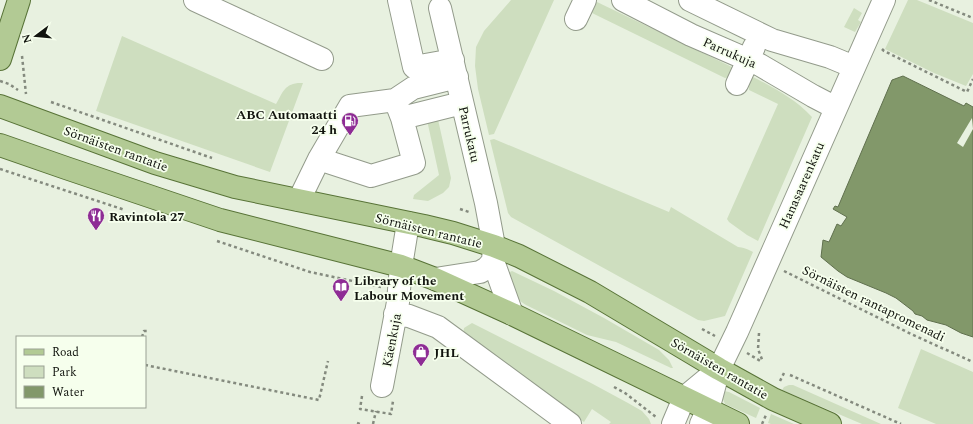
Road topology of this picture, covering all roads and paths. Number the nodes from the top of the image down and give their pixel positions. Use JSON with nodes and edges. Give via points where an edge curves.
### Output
{"nodes":[{"id":1,"x":18,"y":0,"type":"edge"},
{"id":2,"x":195,"y":0,"type":"edge"},
{"id":3,"x":399,"y":0,"type":"edge"},
{"id":4,"x":623,"y":0,"type":"edge"},
{"id":5,"x":690,"y":0,"type":"edge"},
{"id":6,"x":884,"y":0,"type":"edge"},
{"id":7,"x":929,"y":0,"type":"edge"},
{"id":8,"x":440,"y":8,"type":"dead end"},
{"id":9,"x":973,"y":18,"type":"edge"},
{"id":10,"x":763,"y":27,"type":"junction"},
{"id":11,"x":880,"y":46,"type":"dead end"},
{"id":12,"x":22,"y":52,"type":"dead end"},
{"id":13,"x":0,"y":59,"type":"edge"},
{"id":14,"x":322,"y":59,"type":"dead end"},
{"id":15,"x":748,"y":60,"type":"junction"},
{"id":16,"x":854,"y":67,"type":"junction"},
{"id":17,"x":455,"y":69,"type":"junction"},
{"id":18,"x":973,"y":79,"type":"edge"},
{"id":19,"x":0,"y":81,"type":"edge"},
{"id":20,"x":737,"y":84,"type":"dead end"},
{"id":21,"x":26,"y":94,"type":"junction"},
{"id":22,"x":32,"y":96,"type":"dead end"},
{"id":23,"x":44,"y":100,"type":"dead end"},
{"id":24,"x":462,"y":103,"type":"junction"},
{"id":25,"x":0,"y":106,"type":"edge"},
{"id":26,"x":836,"y":108,"type":"junction"},
{"id":27,"x":399,"y":109,"type":"junction"},
{"id":28,"x":0,"y":144,"type":"edge"},
{"id":29,"x":215,"y":159,"type":"dead end"},
{"id":30,"x":319,"y":159,"type":"junction"},
{"id":31,"x":299,"y":200,"type":"junction"},
{"id":32,"x":408,"y":223,"type":"junction"},
{"id":33,"x":493,"y":253,"type":"junction"},
{"id":34,"x":767,"y":262,"type":"junction"},
{"id":35,"x":401,"y":266,"type":"junction"},
{"id":36,"x":310,"y":272,"type":"dead end"},
{"id":37,"x":435,"y":279,"type":"junction"},
{"id":38,"x":381,"y":287,"type":"dead end"},
{"id":39,"x":395,"y":314,"type":"junction"},
{"id":40,"x":512,"y":314,"type":"junction"},
{"id":41,"x":702,"y":329,"type":"dead end"},
{"id":42,"x":149,"y":331,"type":"dead end"},
{"id":43,"x":713,"y":335,"type":"dead end"},
{"id":44,"x":142,"y":336,"type":"edge"},
{"id":45,"x":328,"y":361,"type":"dead end"},
{"id":46,"x":973,"y":362,"type":"edge"},
{"id":47,"x":146,"y":365,"type":"edge"},
{"id":48,"x":718,"y":369,"type":"junction"},
{"id":49,"x":790,"y":375,"type":"dead end"},
{"id":50,"x":388,"y":394,"type":"joint"},
{"id":51,"x":362,"y":396,"type":"dead end"},
{"id":52,"x":684,"y":398,"type":"junction"},
{"id":53,"x":376,"y":411,"type":"junction"},
{"id":54,"x":704,"y":417,"type":"edge"},
{"id":55,"x":373,"y":424,"type":"edge"},
{"id":56,"x":570,"y":424,"type":"edge"},
{"id":57,"x":673,"y":424,"type":"edge"},
{"id":58,"x":738,"y":424,"type":"edge"},
{"id":59,"x":830,"y":424,"type":"edge"},
{"id":60,"x":901,"y":424,"type":"edge"}],
"edges":[{"from":1,"to":13,"type":"main road"},
{"from":2,"to":14,"type":"street"},
{"from":3,"to":17,"type":"street","via":[[414,67]]},
{"from":4,"to":15,"type":"street","name":"Parrukuja","via":[[691,35]]},
{"from":5,"to":10,"type":"street"},
{"from":6,"to":16,"type":"street","name":"Hanasaarenkatu"},
{"from":7,"to":9,"type":"path"},
{"from":8,"to":17,"type":"street","name":"Parrukatu"},
{"from":10,"to":15,"type":"street"},
{"from":10,"to":16,"type":"street","via":[[781,43],[830,56]]},
{"from":11,"to":18,"type":"path","via":[[884,51],[967,92]]},
{"from":12,"to":21,"type":"path"},
{"from":15,"to":20,"type":"street"},
{"from":15,"to":26,"type":"street","name":"Parrukuja"},
{"from":16,"to":26,"type":"street","name":"Hanasaarenkatu"},
{"from":17,"to":24,"type":"street","name":"Parrukatu"},
{"from":17,"to":27,"type":"street","via":[[413,88]]},
{"from":19,"to":21,"type":"path"},
{"from":21,"to":22,"type":"path"},
{"from":23,"to":29,"type":"path"},
{"from":24,"to":27,"type":"street"},
{"from":24,"to":33,"type":"street","name":"Parrukatu","via":[[486,203]]},
{"from":25,"to":31,"type":"main road","name":"Sörnäisten rantatie","via":[[155,163],[235,187]]},
{"from":26,"to":34,"type":"street","name":"Hanasaarenkatu"},
{"from":27,"to":30,"type":"street","via":[[350,106]]},
{"from":27,"to":30,"type":"street","via":[[414,163],[371,176]]},
{"from":28,"to":35,"type":"main road","via":[[220,220]]},
{"from":30,"to":31,"type":"street"},
{"from":31,"to":32,"type":"main road","name":"Sörnäisten rantatie"},
{"from":32,"to":33,"type":"main road","name":"Sörnäisten rantatie","via":[[453,233]]},
{"from":32,"to":35,"type":"street","name":"Käenkuja"},
{"from":33,"to":37,"type":"street","via":[[487,268],[480,272]]},
{"from":33,"to":40,"type":"street","name":"Parrukatu"},
{"from":33,"to":48,"type":"main road","name":"Sörnäisten rantatie","via":[[519,256],[590,292]]},
{"from":34,"to":46,"type":"path","name":"Sörnäisten rantapromenadi"},
{"from":34,"to":48,"type":"street","name":"Hanasaarenkatu"},
{"from":35,"to":37,"type":"main road"},
{"from":35,"to":39,"type":"street","name":"Käenkuja"},
{"from":36,"to":38,"type":"path"},
{"from":37,"to":40,"type":"main road"},
{"from":39,"to":50,"type":"street","name":"Käenkuja"},
{"from":39,"to":56,"type":"street","via":[[409,316],[438,327]]},
{"from":40,"to":52,"type":"main road"},
{"from":41,"to":43,"type":"path"},
{"from":42,"to":44,"type":"path","via":[[144,331]]},
{"from":45,"to":47,"type":"path","via":[[319,400]]},
{"from":48,"to":52,"type":"street"},
{"from":48,"to":54,"type":"street"},
{"from":48,"to":59,"type":"main road","name":"Sörnäisten rantatie","via":[[773,399]]},
{"from":49,"to":60,"type":"path"},
{"from":50,"to":53,"type":"path","via":[[391,414]]},
{"from":51,"to":53,"type":"path","via":[[360,409]]},
{"from":52,"to":54,"type":"main road"},
{"from":52,"to":57,"type":"street"},
{"from":53,"to":55,"type":"path"},
{"from":54,"to":58,"type":"main road"}]}
